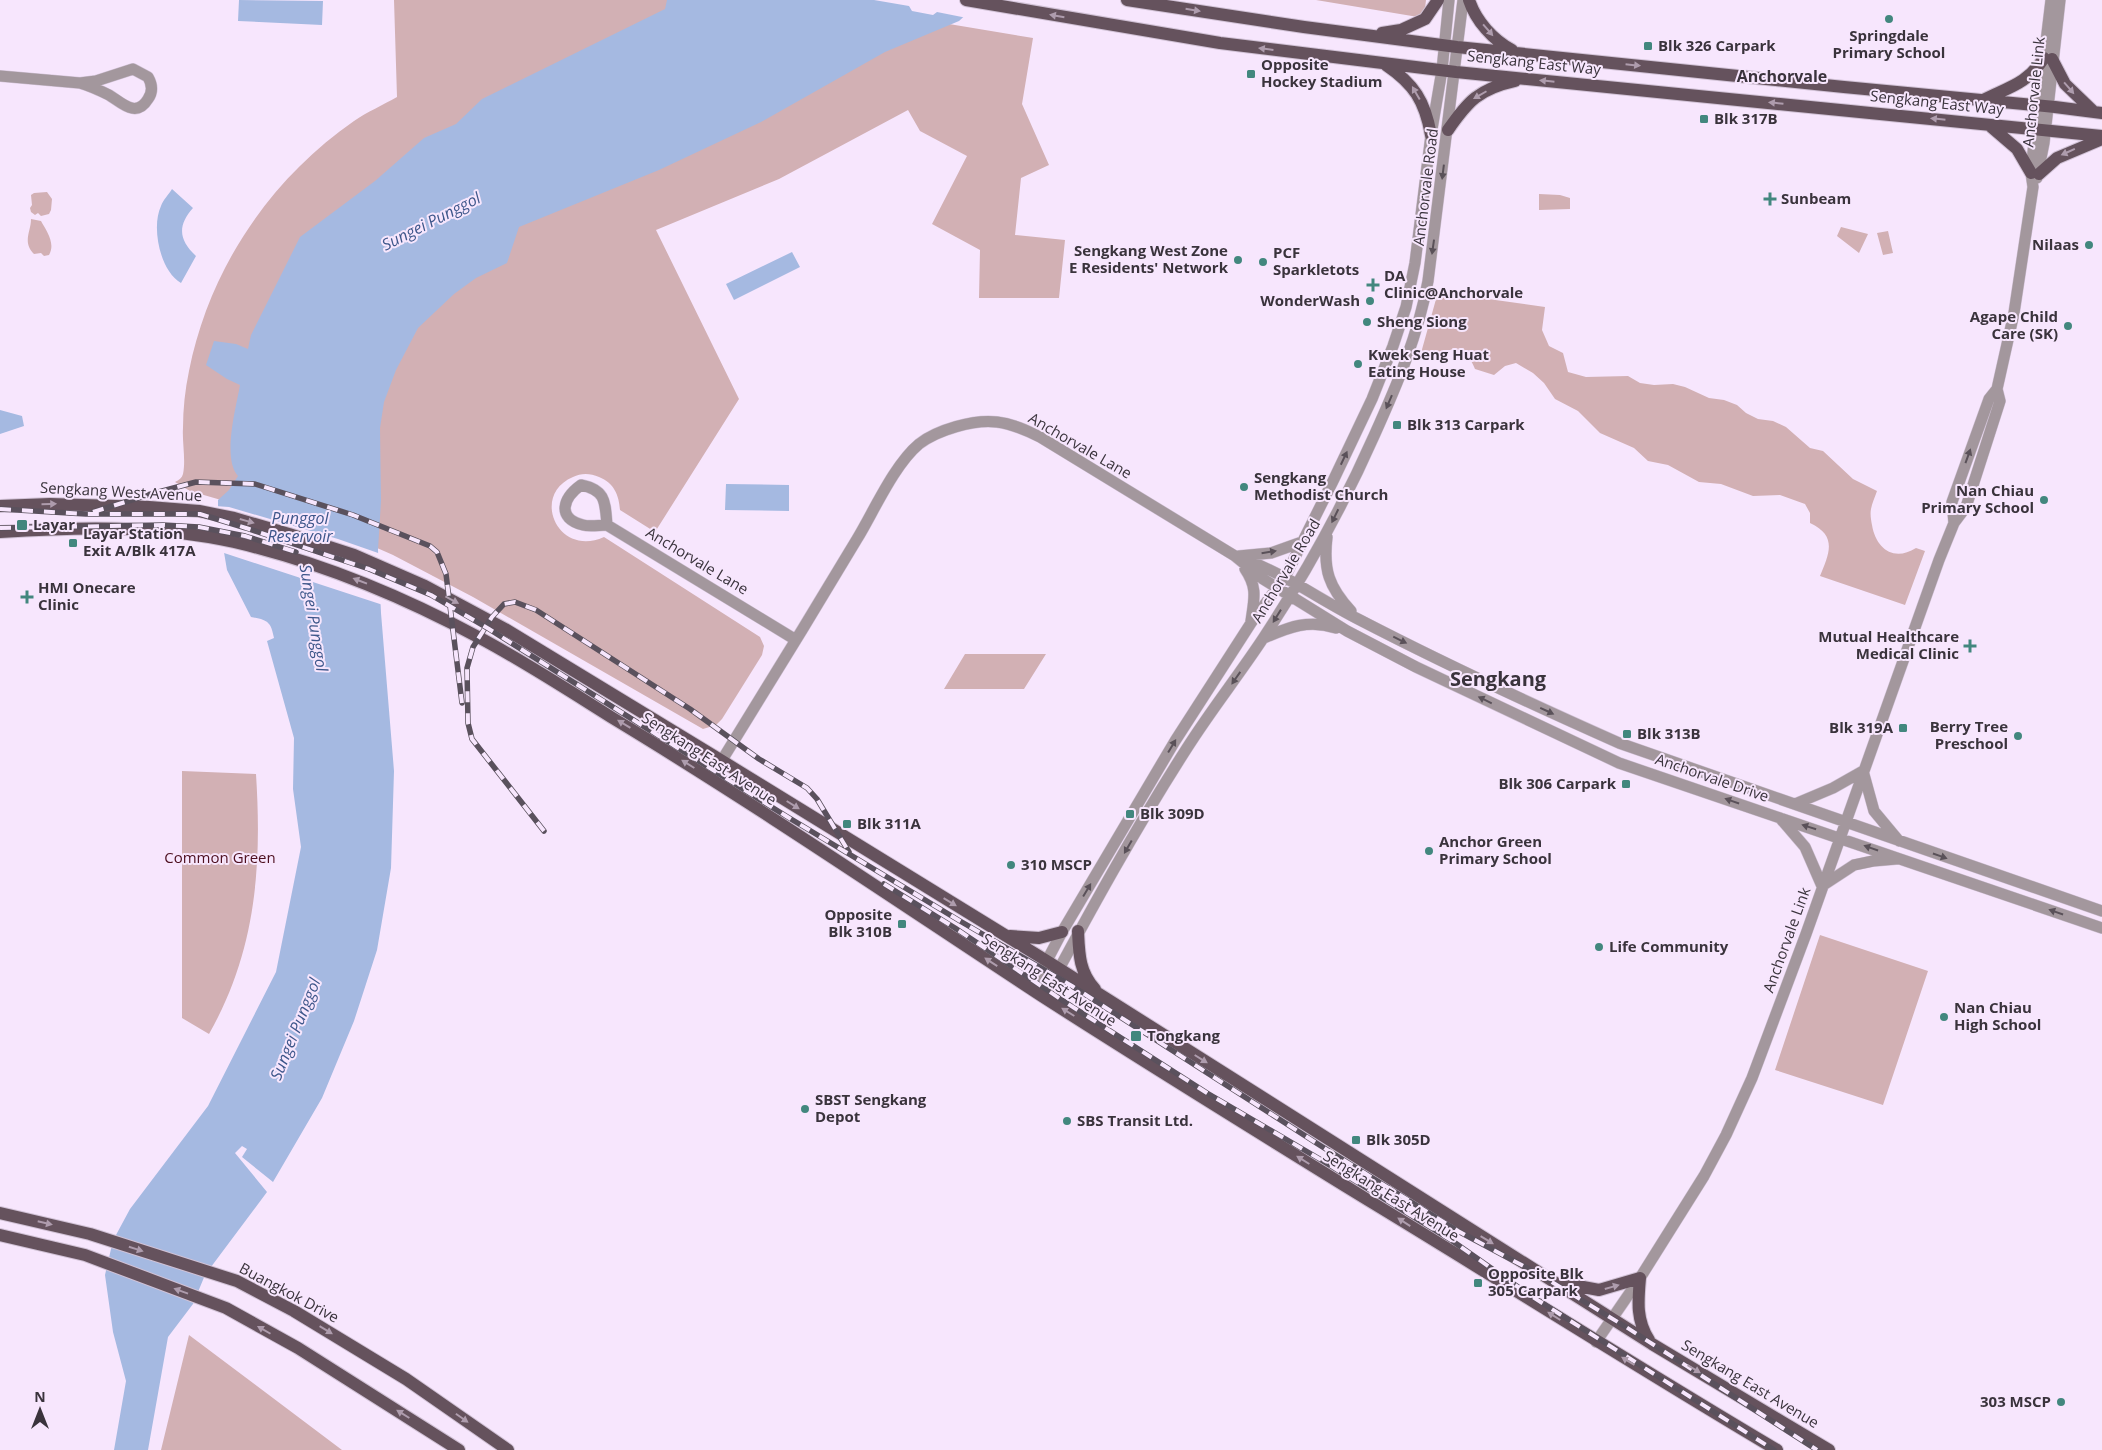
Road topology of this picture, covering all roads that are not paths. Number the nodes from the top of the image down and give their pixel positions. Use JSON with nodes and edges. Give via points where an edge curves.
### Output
{"nodes":[{"id":1,"x":966,"y":0,"type":"edge"},
{"id":2,"x":1127,"y":0,"type":"edge"},
{"id":3,"x":1438,"y":0,"type":"edge"},
{"id":4,"x":1449,"y":0,"type":"edge"},
{"id":5,"x":1463,"y":0,"type":"edge"},
{"id":6,"x":1469,"y":0,"type":"edge"},
{"id":7,"x":2051,"y":0,"type":"edge"},
{"id":8,"x":2060,"y":0,"type":"edge"},
{"id":9,"x":1367,"y":35,"type":"junction"},
{"id":10,"x":1444,"y":46,"type":"junction"},
{"id":11,"x":1457,"y":47,"type":"junction"},
{"id":12,"x":1515,"y":52,"type":"junction"},
{"id":13,"x":2048,"y":59,"type":"junction"},
{"id":14,"x":1384,"y":63,"type":"junction"},
{"id":15,"x":1442,"y":70,"type":"junction"},
{"id":16,"x":1456,"y":72,"type":"junction"},
{"id":17,"x":0,"y":76,"type":"edge"},
{"id":18,"x":1524,"y":78,"type":"junction"},
{"id":19,"x":80,"y":83,"type":"junction"},
{"id":20,"x":1982,"y":100,"type":"junction"},
{"id":21,"x":2043,"y":106,"type":"junction"},
{"id":22,"x":2098,"y":113,"type":"edge"},
{"id":23,"x":1986,"y":124,"type":"junction"},
{"id":24,"x":2040,"y":129,"type":"junction"},
{"id":25,"x":1448,"y":130,"type":"junction"},
{"id":26,"x":1431,"y":135,"type":"junction"},
{"id":27,"x":2102,"y":137,"type":"edge"},
{"id":28,"x":2035,"y":174,"type":"junction"},
{"id":29,"x":0,"y":506,"type":"edge"},
{"id":30,"x":607,"y":524,"type":"dead end"},
{"id":31,"x":0,"y":532,"type":"edge"},
{"id":32,"x":1327,"y":532,"type":"junction"},
{"id":33,"x":1302,"y":542,"type":"junction"},
{"id":34,"x":1235,"y":556,"type":"junction"},
{"id":35,"x":1285,"y":577,"type":"junction"},
{"id":36,"x":1297,"y":584,"type":"junction"},
{"id":37,"x":1278,"y":588,"type":"junction"},
{"id":38,"x":1290,"y":594,"type":"junction"},
{"id":39,"x":1357,"y":618,"type":"junction"},
{"id":40,"x":1251,"y":623,"type":"junction"},
{"id":41,"x":1347,"y":631,"type":"junction"},
{"id":42,"x":1264,"y":638,"type":"junction"},
{"id":43,"x":796,"y":640,"type":"junction"},
{"id":44,"x":611,"y":694,"type":"joint"},
{"id":45,"x":722,"y":761,"type":"junction"},
{"id":46,"x":1863,"y":771,"type":"junction"},
{"id":47,"x":711,"y":778,"type":"junction"},
{"id":48,"x":1795,"y":804,"type":"junction"},
{"id":49,"x":1778,"y":817,"type":"junction"},
{"id":50,"x":1845,"y":822,"type":"junction"},
{"id":51,"x":1840,"y":837,"type":"junction"},
{"id":52,"x":1901,"y":843,"type":"junction"},
{"id":53,"x":1903,"y":859,"type":"junction"},
{"id":54,"x":1822,"y":886,"type":"junction"},
{"id":55,"x":2102,"y":911,"type":"edge"},
{"id":56,"x":2102,"y":928,"type":"edge"},
{"id":57,"x":1078,"y":931,"type":"junction"},
{"id":58,"x":1062,"y":932,"type":"junction"},
{"id":59,"x":1005,"y":936,"type":"junction"},
{"id":60,"x":1046,"y":961,"type":"junction"},
{"id":61,"x":1059,"y":970,"type":"junction"},
{"id":62,"x":1032,"y":989,"type":"junction"},
{"id":63,"x":1101,"y":996,"type":"junction"},
{"id":64,"x":1044,"y":998,"type":"junction"},
{"id":65,"x":0,"y":1213,"type":"edge"},
{"id":66,"x":0,"y":1235,"type":"edge"},
{"id":67,"x":1640,"y":1278,"type":"junction"},
{"id":68,"x":1550,"y":1279,"type":"junction"},
{"id":69,"x":1612,"y":1318,"type":"junction"},
{"id":70,"x":1596,"y":1342,"type":"junction"},
{"id":71,"x":1652,"y":1344,"type":"junction"},
{"id":72,"x":459,"y":1450,"type":"edge"},
{"id":73,"x":508,"y":1450,"type":"edge"},
{"id":74,"x":1777,"y":1450,"type":"edge"},
{"id":75,"x":1829,"y":1450,"type":"edge"}],
"edges":[{"from":14,"to":1,"type":"main road","name":"Sengkang East Way","one_way":true,"via":[[1220,43]]},
{"from":2,"to":9,"type":"main road","name":"Sengkang East Way","one_way":true},
{"from":3,"to":9,"type":"main road","via":[[1425,19],[1401,30]]},
{"from":4,"to":10,"type":"street","name":"Anchorvale Road"},
{"from":5,"to":11,"type":"street","name":"Anchorvale Road"},
{"from":6,"to":12,"type":"main road","one_way":true,"via":[[1484,26],[1499,43]]},
{"from":7,"to":13,"type":"street","name":"Anchorvale Link"},
{"from":8,"to":13,"type":"street","name":"Anchorvale Link"},
{"from":9,"to":10,"type":"main road","name":"Sengkang East Way"},
{"from":10,"to":11,"type":"main road","name":"Sengkang East Way"},
{"from":10,"to":15,"type":"street","name":"Anchorvale Road"},
{"from":11,"to":12,"type":"main road","name":"Sengkang East Way"},
{"from":11,"to":16,"type":"street","name":"Anchorvale Road"},
{"from":12,"to":20,"type":"main road","name":"Sengkang East Way","one_way":true},
{"from":13,"to":20,"type":"main road","via":[[2027,79]]},
{"from":13,"to":21,"type":"street","name":"Anchorvale Link"},
{"from":13,"to":22,"type":"main road","one_way":true,"via":[[2065,84]]},
{"from":14,"to":15,"type":"main road","name":"Sengkang East Way"},
{"from":26,"to":14,"type":"main road","one_way":true,"via":[[1427,112],[1411,86]]},
{"from":15,"to":16,"type":"main road","name":"Sengkang East Way"},
{"from":15,"to":26,"type":"street","name":"Anchorvale Road"},
{"from":16,"to":18,"type":"main road","name":"Sengkang East Way"},
{"from":16,"to":25,"type":"street","name":"Anchorvale Road"},
{"from":17,"to":19,"type":"street"},
{"from":23,"to":18,"type":"main road","name":"Sengkang East Way","one_way":true},
{"from":18,"to":25,"type":"main road","one_way":true,"via":[[1498,85],[1473,98]]},
{"from":19,"to":19,"type":"street","via":[[133,69],[148,77],[151,88],[148,100],[131,108]]},
{"from":20,"to":21,"type":"main road","name":"Sengkang East Way"},
{"from":21,"to":22,"type":"main road","name":"Sengkang East Way"},
{"from":21,"to":24,"type":"street","name":"Anchorvale Link"},
{"from":23,"to":24,"type":"main road","name":"Sengkang East Way"},
{"from":23,"to":28,"type":"main road","via":[[2017,149]]},
{"from":24,"to":27,"type":"main road","name":"Sengkang East Way"},
{"from":24,"to":28,"type":"street","name":"Anchorvale Link"},
{"from":25,"to":32,"type":"street","name":"Anchorvale Road","one_way":true,"via":[[1423,310],[1385,412]]},
{"from":33,"to":26,"type":"street","name":"Anchorvale Road","one_way":true,"via":[[1372,399],[1406,307],[1415,263]]},
{"from":27,"to":28,"type":"main road","one_way":true,"via":[[2057,158]]},
{"from":28,"to":46,"type":"street","name":"Anchorvale Link","via":[[2014,313],[1997,388],[1989,399],[1952,502],[1954,523]]},
{"from":29,"to":44,"type":"main road","name":"Sengkang West Avenue","one_way":true,"via":[[67,504],[199,511],[289,534],[354,555],[409,578],[479,615]]},
{"from":30,"to":43,"type":"street","name":"Anchorvale Lane"},
{"from":47,"to":31,"type":"main road","name":"Sengkang East Avenue","one_way":true,"via":[[484,639],[349,577],[286,556],[198,536],[89,529]]},
{"from":32,"to":36,"type":"street","name":"Anchorvale Road"},
{"from":32,"to":39,"type":"street","via":[[1327,575],[1338,596]]},
{"from":34,"to":33,"type":"street","one_way":true,"via":[[1271,553]]},
{"from":33,"to":35,"type":"street","name":"Anchorvale Road"},
{"from":34,"to":35,"type":"street","name":"Anchorvale Lane"},
{"from":34,"to":37,"type":"street","name":"Anchorvale Lane"},
{"from":34,"to":40,"type":"street","via":[[1254,588]]},
{"from":34,"to":43,"type":"street","name":"Anchorvale Lane","via":[[1020,427],[996,421],[968,423],[943,431],[920,444],[902,461]]},
{"from":35,"to":36,"type":"street","name":"Anchorvale Drive"},
{"from":35,"to":37,"type":"street","name":"Anchorvale Road"},
{"from":36,"to":38,"type":"street","name":"Anchorvale Road"},
{"from":36,"to":39,"type":"street","name":"Anchorvale Drive"},
{"from":37,"to":38,"type":"street","name":"Anchorvale Drive"},
{"from":37,"to":40,"type":"street","name":"Anchorvale Road"},
{"from":38,"to":41,"type":"street","name":"Anchorvale Drive"},
{"from":38,"to":42,"type":"street","name":"Anchorvale Road","one_way":true},
{"from":39,"to":48,"type":"street","name":"Anchorvale Drive","one_way":true,"via":[[1619,743]]},
{"from":58,"to":40,"type":"street","name":"Anchorvale Road","one_way":true,"via":[[1175,741]]},
{"from":41,"to":42,"type":"street","via":[[1301,624]]},
{"from":49,"to":41,"type":"street","name":"Anchorvale Drive","one_way":true,"via":[[1619,763]]},
{"from":42,"to":57,"type":"street","name":"Anchorvale Road","one_way":true,"via":[[1187,748]]},
{"from":43,"to":45,"type":"street","name":"Anchorvale Lane"},
{"from":44,"to":45,"type":"main road","name":"Sengkang East Avenue"},
{"from":45,"to":47,"type":"street","name":"Anchorvale Lane"},
{"from":45,"to":59,"type":"main road","name":"Sengkang East Avenue","one_way":true},
{"from":46,"to":48,"type":"street"},
{"from":46,"to":50,"type":"street","name":"Anchorvale Link"},
{"from":46,"to":52,"type":"street","via":[[1874,811]]},
{"from":62,"to":47,"type":"main road","name":"Sengkang East Avenue","one_way":true},
{"from":48,"to":50,"type":"street","name":"Anchorvale Drive"},
{"from":51,"to":49,"type":"street","name":"Anchorvale Drive","one_way":true},
{"from":49,"to":54,"type":"street","via":[[1805,847]]},
{"from":50,"to":51,"type":"street","name":"Anchorvale Link"},
{"from":50,"to":52,"type":"street","name":"Anchorvale Drive"},
{"from":53,"to":51,"type":"street","name":"Anchorvale Drive","one_way":true},
{"from":51,"to":54,"type":"street","name":"Anchorvale Link"},
{"from":52,"to":55,"type":"street","name":"Anchorvale Drive","one_way":true},
{"from":53,"to":54,"type":"street","via":[[1854,866]]},
{"from":56,"to":53,"type":"street","name":"Anchorvale Drive","one_way":true},
{"from":54,"to":67,"type":"street","name":"Anchorvale Link","via":[[1752,1078],[1726,1135]]},
{"from":57,"to":61,"type":"street","name":"Anchorvale Road"},
{"from":57,"to":63,"type":"main road","via":[[1082,970]]},
{"from":58,"to":59,"type":"main road","via":[[1029,939]]},
{"from":58,"to":60,"type":"street","name":"Anchorvale Road"},
{"from":59,"to":60,"type":"main road","name":"Sengkang East Avenue"},
{"from":60,"to":61,"type":"main road","name":"Sengkang East Avenue"},
{"from":60,"to":62,"type":"street","name":"Anchorvale Road"},
{"from":61,"to":63,"type":"main road","name":"Sengkang East Avenue"},
{"from":61,"to":64,"type":"street","name":"Anchorvale Road"},
{"from":62,"to":64,"type":"main road","name":"Sengkang East Avenue"},
{"from":63,"to":68,"type":"main road","name":"Sengkang East Avenue","one_way":true},
{"from":70,"to":64,"type":"main road","name":"Sengkang East Avenue","one_way":true},
{"from":65,"to":73,"type":"main road","name":"Buangkok Drive","one_way":true,"via":[[90,1234],[237,1281],[294,1311],[406,1379]]},
{"from":72,"to":66,"type":"main road","one_way":true,"via":[[298,1348],[226,1308],[85,1255]]},
{"from":68,"to":67,"type":"main road","one_way":true,"via":[[1599,1290]]},
{"from":67,"to":69,"type":"street","name":"Anchorvale Link"},
{"from":67,"to":71,"type":"main road","via":[[1639,1321]]},
{"from":68,"to":69,"type":"main road","name":"Sengkang East Avenue"},
{"from":69,"to":70,"type":"street","name":"Anchorvale Link"},
{"from":69,"to":71,"type":"main road","name":"Sengkang East Avenue"},
{"from":74,"to":70,"type":"main road","name":"Sengkang East Avenue","one_way":true},
{"from":71,"to":75,"type":"main road","name":"Sengkang East Avenue","one_way":true}]}
